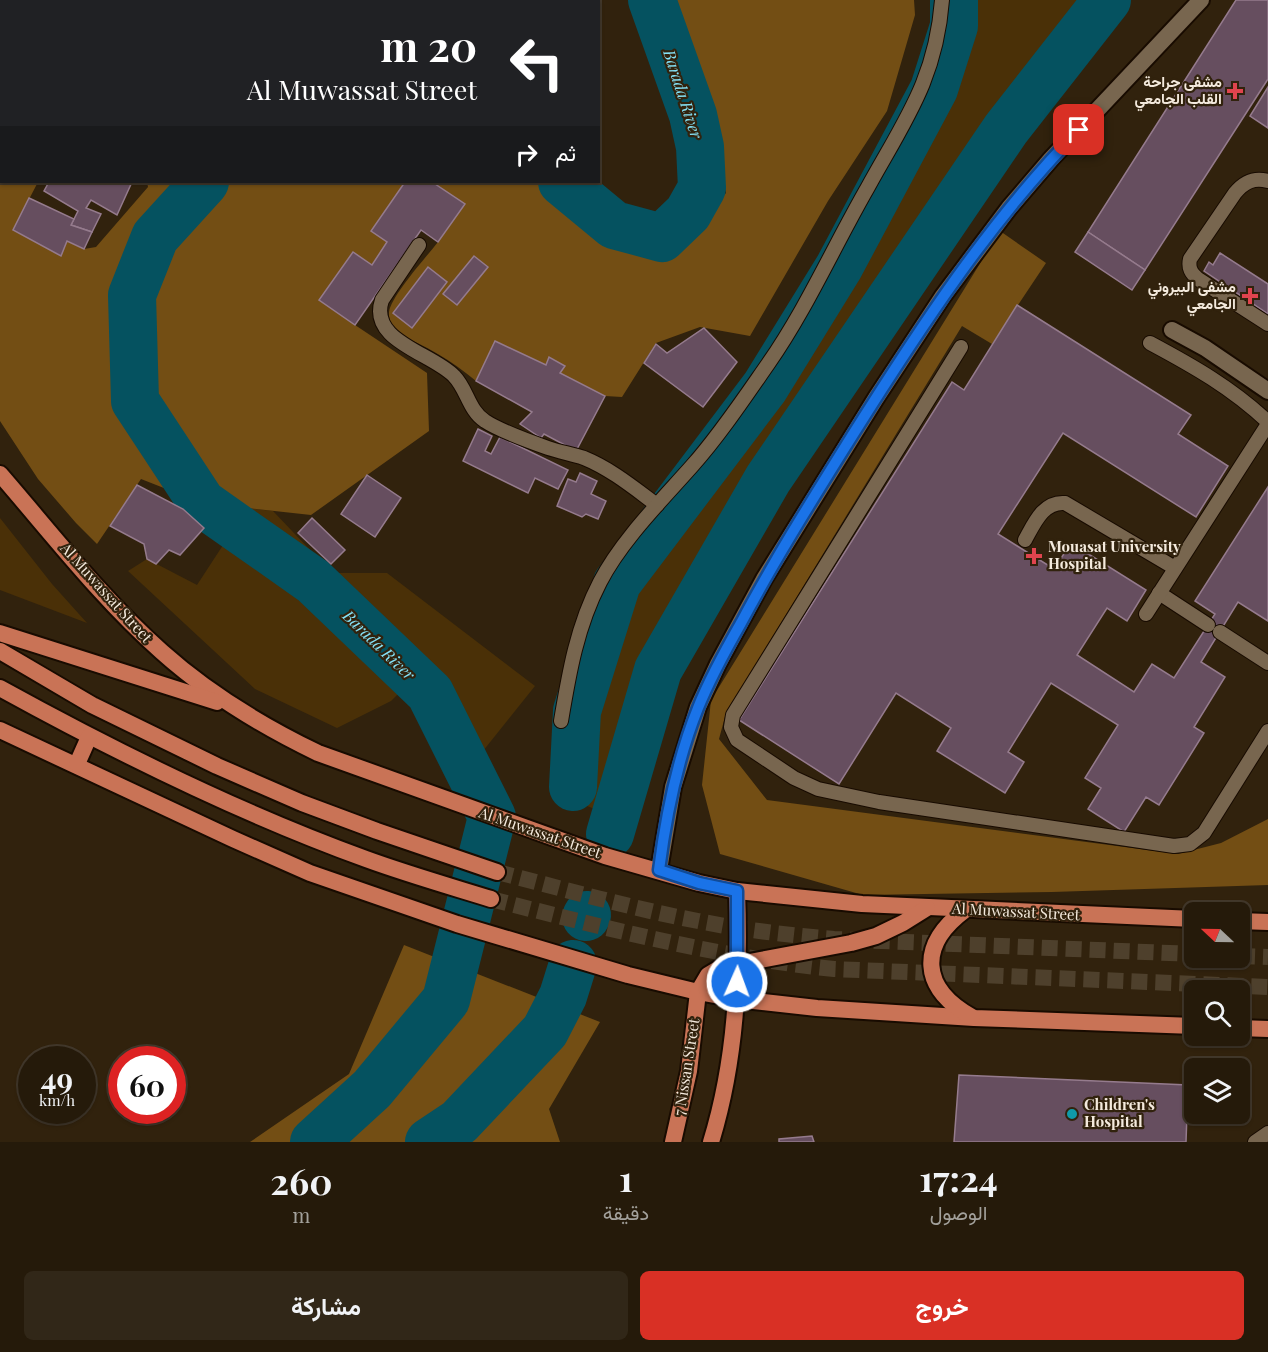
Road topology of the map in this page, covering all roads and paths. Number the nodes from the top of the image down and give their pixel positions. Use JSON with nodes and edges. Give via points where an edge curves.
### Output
{"nodes":[{"id":1,"x":942,"y":0,"type":"edge"},
{"id":2,"x":1201,"y":0,"type":"edge"},
{"id":3,"x":1268,"y":181,"type":"edge"},
{"id":4,"x":419,"y":244,"type":"dead end"},
{"id":5,"x":1268,"y":324,"type":"edge"},
{"id":6,"x":1172,"y":330,"type":"dead end"},
{"id":7,"x":1150,"y":343,"type":"dead end"},
{"id":8,"x":961,"y":347,"type":"dead end"},
{"id":9,"x":1268,"y":391,"type":"edge"},
{"id":10,"x":1268,"y":423,"type":"edge"},
{"id":11,"x":0,"y":474,"type":"edge"},
{"id":12,"x":657,"y":505,"type":"junction"},
{"id":13,"x":1024,"y":540,"type":"dead end"},
{"id":14,"x":1175,"y":568,"type":"junction"},
{"id":15,"x":1160,"y":593,"type":"junction"},
{"id":16,"x":1146,"y":614,"type":"dead end"},
{"id":17,"x":0,"y":633,"type":"edge"},
{"id":18,"x":0,"y":651,"type":"edge"},
{"id":19,"x":1268,"y":663,"type":"edge"},
{"id":20,"x":0,"y":688,"type":"edge"},
{"id":21,"x":232,"y":706,"type":"junction"},
{"id":22,"x":561,"y":721,"type":"dead end"},
{"id":23,"x":0,"y":730,"type":"edge"},
{"id":24,"x":1268,"y":731,"type":"edge"},
{"id":25,"x":89,"y":737,"type":"junction"},
{"id":26,"x":77,"y":764,"type":"junction"},
{"id":27,"x":659,"y":870,"type":"junction"},
{"id":28,"x":497,"y":872,"type":"tunnel mouth"},
{"id":29,"x":737,"y":891,"type":"junction"},
{"id":30,"x":491,"y":899,"type":"tunnel mouth"},
{"id":31,"x":927,"y":908,"type":"junction"},
{"id":32,"x":965,"y":910,"type":"junction"},
{"id":33,"x":1184,"y":920,"type":"edge"},
{"id":34,"x":1250,"y":921,"type":"edge"},
{"id":35,"x":1268,"y":922,"type":"edge"},
{"id":36,"x":738,"y":964,"type":"junction"},
{"id":37,"x":698,"y":992,"type":"junction"},
{"id":38,"x":736,"y":999,"type":"junction"},
{"id":39,"x":974,"y":1018,"type":"junction"},
{"id":40,"x":1184,"y":1026,"type":"edge"},
{"id":41,"x":1250,"y":1028,"type":"edge"},
{"id":42,"x":1268,"y":1029,"type":"edge"},
{"id":43,"x":1268,"y":1133,"type":"edge"},
{"id":44,"x":673,"y":1142,"type":"edge"},
{"id":45,"x":711,"y":1142,"type":"edge"},
{"id":46,"x":1255,"y":1142,"type":"edge"}],
"edges":[{"from":1,"to":12,"type":"lane","via":[[935,50],[918,99],[802,312],[747,394]]},
{"from":2,"to":27,"type":"street","via":[[1009,208],[943,296],[840,456],[764,579],[698,707],[673,787]]},
{"from":3,"to":5,"type":"lane","via":[[1253,179],[1234,192],[1189,264],[1198,279]]},
{"from":4,"to":12,"type":"lane","via":[[382,300],[379,318],[387,332],[456,377],[473,409],[484,420],[598,465]]},
{"from":6,"to":9,"type":"street"},
{"from":7,"to":10,"type":"lane","via":[[1216,380]]},
{"from":8,"to":24,"type":"lane","via":[[733,715],[731,727],[737,740],[794,778],[818,789],[879,802],[1174,846],[1190,844],[1204,833]]},
{"from":10,"to":14,"type":"lane"},
{"from":11,"to":21,"type":"main road","name":"Al Muwassat Street","via":[[133,625],[192,678]]},
{"from":12,"to":22,"type":"lane","via":[[600,582],[572,656]]},
{"from":13,"to":14,"type":"lane","via":[[1046,508],[1065,503]]},
{"from":14,"to":15,"type":"lane"},
{"from":15,"to":16,"type":"lane"},
{"from":15,"to":19,"type":"lane"},
{"from":17,"to":21,"type":"main road"},
{"from":18,"to":28,"type":"main road","via":[[92,705],[217,766],[302,803]]},
{"from":20,"to":25,"type":"main road"},
{"from":21,"to":27,"type":"main road","name":"Al Muwassat Street","via":[[318,753],[605,856]]},
{"from":23,"to":26,"type":"main road"},
{"from":25,"to":26,"type":"main road"},
{"from":25,"to":30,"type":"main road","via":[[292,831]]},
{"from":26,"to":37,"type":"main road","via":[[310,873],[458,924]]},
{"from":27,"to":29,"type":"main road","name":"Al Muwassat Street"},
{"from":29,"to":31,"type":"main road","name":"Al Muwassat Street"},
{"from":29,"to":36,"type":"main road"},
{"from":31,"to":32,"type":"main road","name":"Al Muwassat Street"},
{"from":31,"to":36,"type":"main road","via":[[876,936],[851,944]]},
{"from":32,"to":33,"type":"main road","name":"Al Muwassat Street"},
{"from":32,"to":39,"type":"main road","via":[[941,931],[932,964],[938,989],[955,1007]]},
{"from":34,"to":35,"type":"main road"},
{"from":36,"to":37,"type":"main road","via":[[708,975]]},
{"from":36,"to":38,"type":"main road"},
{"from":37,"to":38,"type":"main road"},
{"from":37,"to":44,"type":"main road","name":"7 Nissan Street","via":[[689,1071]]},
{"from":38,"to":39,"type":"main road"},
{"from":38,"to":45,"type":"main road","via":[[728,1065]]},
{"from":39,"to":40,"type":"main road"},
{"from":41,"to":42,"type":"main road"},
{"from":43,"to":46,"type":"lane"}]}
